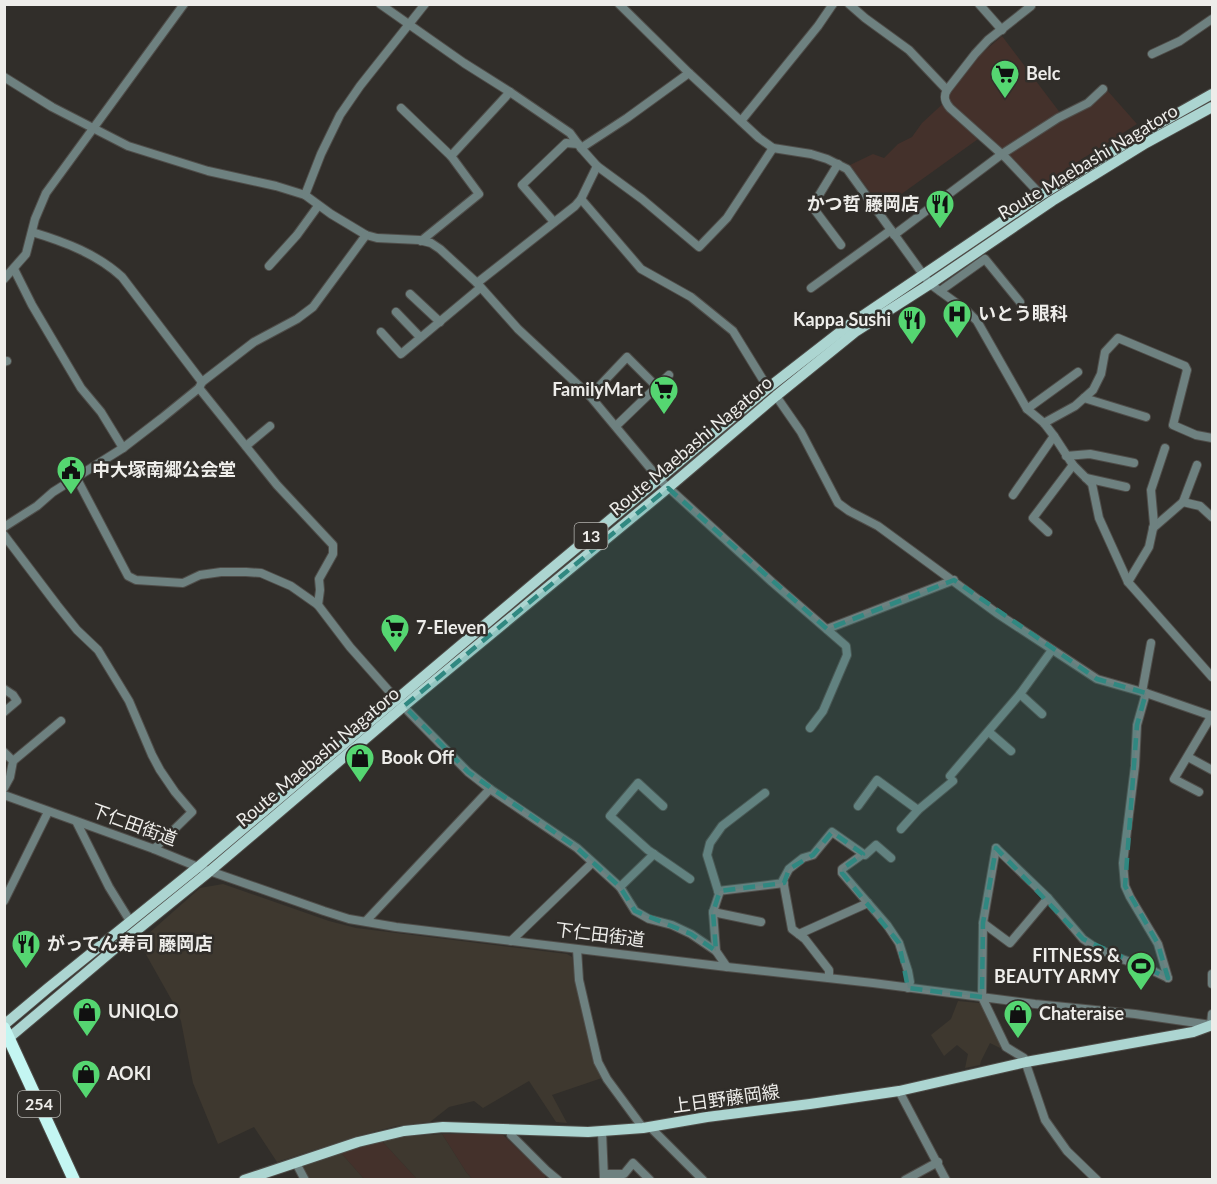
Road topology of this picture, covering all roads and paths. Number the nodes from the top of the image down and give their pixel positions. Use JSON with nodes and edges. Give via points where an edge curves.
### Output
{"nodes":[{"id":1,"x":184,"y":4,"type":"edge"},
{"id":2,"x":380,"y":4,"type":"edge"},
{"id":3,"x":425,"y":4,"type":"edge"},
{"id":4,"x":619,"y":4,"type":"edge"},
{"id":5,"x":833,"y":4,"type":"edge"},
{"id":6,"x":849,"y":4,"type":"edge"},
{"id":7,"x":979,"y":4,"type":"edge"},
{"id":8,"x":1030,"y":4,"type":"edge"},
{"id":9,"x":1212,"y":19,"type":"edge"},
{"id":10,"x":408,"y":25,"type":"junction"},
{"id":11,"x":1002,"y":30,"type":"junction"},
{"id":12,"x":1152,"y":54,"type":"dead end"},
{"id":13,"x":689,"y":73,"type":"junction"},
{"id":14,"x":4,"y":77,"type":"edge"},
{"id":15,"x":1103,"y":89,"type":"dead end"},
{"id":16,"x":947,"y":90,"type":"junction"},
{"id":17,"x":510,"y":92,"type":"junction"},
{"id":18,"x":1212,"y":94,"type":"edge"},
{"id":19,"x":1212,"y":107,"type":"edge"},
{"id":20,"x":401,"y":108,"type":"dead end"},
{"id":21,"x":741,"y":121,"type":"junction"},
{"id":22,"x":94,"y":127,"type":"junction"},
{"id":23,"x":580,"y":146,"type":"junction"},
{"id":24,"x":773,"y":148,"type":"junction"},
{"id":25,"x":1002,"y":154,"type":"junction"},
{"id":26,"x":451,"y":156,"type":"junction"},
{"id":27,"x":837,"y":164,"type":"junction"},
{"id":28,"x":597,"y":166,"type":"junction"},
{"id":29,"x":304,"y":195,"type":"junction"},
{"id":30,"x":1041,"y":195,"type":"junction"},
{"id":31,"x":581,"y":199,"type":"junction"},
{"id":32,"x":318,"y":206,"type":"junction"},
{"id":33,"x":554,"y":222,"type":"junction"},
{"id":34,"x":33,"y":232,"type":"junction"},
{"id":35,"x":893,"y":232,"type":"junction"},
{"id":36,"x":366,"y":235,"type":"junction"},
{"id":37,"x":422,"y":241,"type":"junction"},
{"id":38,"x":841,"y":245,"type":"dead end"},
{"id":39,"x":269,"y":266,"type":"dead end"},
{"id":40,"x":14,"y":269,"type":"junction"},
{"id":41,"x":4,"y":279,"type":"edge"},
{"id":42,"x":927,"y":279,"type":"junction"},
{"id":43,"x":478,"y":286,"type":"junction"},
{"id":44,"x":811,"y":288,"type":"dead end"},
{"id":45,"x":940,"y":291,"type":"junction"},
{"id":46,"x":410,"y":294,"type":"dead end"},
{"id":47,"x":1020,"y":302,"type":"dead end"},
{"id":48,"x":396,"y":312,"type":"dead end"},
{"id":49,"x":440,"y":322,"type":"junction"},
{"id":50,"x":381,"y":332,"type":"dead end"},
{"id":51,"x":420,"y":337,"type":"junction"},
{"id":52,"x":1078,"y":372,"type":"dead end"},
{"id":53,"x":669,"y":375,"type":"dead end"},
{"id":54,"x":200,"y":385,"type":"junction"},
{"id":55,"x":657,"y":387,"type":"junction"},
{"id":56,"x":772,"y":392,"type":"junction"},
{"id":57,"x":590,"y":396,"type":"junction"},
{"id":58,"x":1084,"y":398,"type":"junction"},
{"id":59,"x":1027,"y":409,"type":"junction"},
{"id":60,"x":1146,"y":417,"type":"dead end"},
{"id":61,"x":1044,"y":423,"type":"junction"},
{"id":62,"x":270,"y":426,"type":"dead end"},
{"id":63,"x":616,"y":426,"type":"junction"},
{"id":64,"x":1054,"y":436,"type":"junction"},
{"id":65,"x":1212,"y":438,"type":"edge"},
{"id":66,"x":246,"y":446,"type":"junction"},
{"id":67,"x":123,"y":448,"type":"junction"},
{"id":68,"x":1165,"y":448,"type":"dead end"},
{"id":69,"x":1066,"y":456,"type":"junction"},
{"id":70,"x":1134,"y":463,"type":"dead end"},
{"id":71,"x":1072,"y":465,"type":"junction"},
{"id":72,"x":1197,"y":465,"type":"dead end"},
{"id":73,"x":76,"y":477,"type":"junction"},
{"id":74,"x":1086,"y":478,"type":"junction"},
{"id":75,"x":660,"y":480,"type":"junction"},
{"id":76,"x":1126,"y":487,"type":"dead end"},
{"id":77,"x":668,"y":488,"type":"junction"},
{"id":78,"x":1013,"y":495,"type":"dead end"},
{"id":79,"x":1183,"y":502,"type":"junction"},
{"id":80,"x":1212,"y":517,"type":"edge"},
{"id":81,"x":4,"y":527,"type":"edge"},
{"id":82,"x":1153,"y":528,"type":"junction"},
{"id":83,"x":1048,"y":532,"type":"dead end"},
{"id":84,"x":4,"y":535,"type":"edge"},
{"id":85,"x":954,"y":580,"type":"junction"},
{"id":86,"x":1128,"y":582,"type":"junction"},
{"id":87,"x":318,"y":605,"type":"junction"},
{"id":88,"x":827,"y":629,"type":"junction"},
{"id":89,"x":1151,"y":643,"type":"dead end"},
{"id":90,"x":1052,"y":650,"type":"junction"},
{"id":91,"x":1212,"y":677,"type":"edge"},
{"id":92,"x":4,"y":689,"type":"edge"},
{"id":93,"x":1144,"y":693,"type":"junction"},
{"id":94,"x":1020,"y":694,"type":"junction"},
{"id":95,"x":400,"y":702,"type":"junction"},
{"id":96,"x":4,"y":712,"type":"edge"},
{"id":97,"x":1042,"y":714,"type":"dead end"},
{"id":98,"x":1212,"y":716,"type":"edge"},
{"id":99,"x":62,"y":721,"type":"dead end"},
{"id":100,"x":810,"y":728,"type":"dead end"},
{"id":101,"x":989,"y":732,"type":"junction"},
{"id":102,"x":1011,"y":751,"type":"dead end"},
{"id":103,"x":4,"y":752,"type":"edge"},
{"id":104,"x":1188,"y":757,"type":"junction"},
{"id":105,"x":13,"y":761,"type":"junction"},
{"id":106,"x":1212,"y":770,"type":"edge"},
{"id":107,"x":4,"y":789,"type":"edge"},
{"id":108,"x":490,"y":789,"type":"junction"},
{"id":109,"x":1199,"y":792,"type":"dead end"},
{"id":110,"x":765,"y":793,"type":"dead end"},
{"id":111,"x":4,"y":795,"type":"edge"},
{"id":112,"x":663,"y":806,"type":"dead end"},
{"id":113,"x":858,"y":806,"type":"dead end"},
{"id":114,"x":918,"y":810,"type":"junction"},
{"id":115,"x":48,"y":812,"type":"junction"},
{"id":116,"x":77,"y":823,"type":"junction"},
{"id":117,"x":901,"y":829,"type":"dead end"},
{"id":118,"x":154,"y":849,"type":"junction"},
{"id":119,"x":654,"y":854,"type":"junction"},
{"id":120,"x":863,"y":854,"type":"junction"},
{"id":121,"x":891,"y":858,"type":"dead end"},
{"id":122,"x":592,"y":863,"type":"junction"},
{"id":123,"x":198,"y":867,"type":"junction"},
{"id":124,"x":210,"y":870,"type":"junction"},
{"id":125,"x":690,"y":879,"type":"dead end"},
{"id":126,"x":784,"y":883,"type":"junction"},
{"id":127,"x":620,"y":887,"type":"junction"},
{"id":128,"x":718,"y":891,"type":"junction"},
{"id":129,"x":1047,"y":898,"type":"junction"},
{"id":130,"x":4,"y":901,"type":"edge"},
{"id":131,"x":868,"y":903,"type":"junction"},
{"id":132,"x":713,"y":912,"type":"junction"},
{"id":133,"x":130,"y":921,"type":"junction"},
{"id":134,"x":366,"y":921,"type":"junction"},
{"id":135,"x":761,"y":922,"type":"dead end"},
{"id":136,"x":983,"y":923,"type":"junction"},
{"id":137,"x":799,"y":934,"type":"junction"},
{"id":138,"x":511,"y":941,"type":"junction"},
{"id":139,"x":577,"y":949,"type":"junction"},
{"id":140,"x":716,"y":951,"type":"junction"},
{"id":141,"x":727,"y":967,"type":"junction"},
{"id":142,"x":1212,"y":974,"type":"edge"},
{"id":143,"x":829,"y":978,"type":"junction"},
{"id":144,"x":1212,"y":984,"type":"edge"},
{"id":145,"x":908,"y":988,"type":"junction"},
{"id":146,"x":982,"y":997,"type":"junction"},
{"id":147,"x":1212,"y":1021,"type":"edge"},
{"id":148,"x":6,"y":1033,"type":"edge"},
{"id":149,"x":1026,"y":1062,"type":"junction"},
{"id":150,"x":899,"y":1091,"type":"junction"},
{"id":151,"x":646,"y":1128,"type":"junction"},
{"id":152,"x":511,"y":1130,"type":"junction"},
{"id":153,"x":602,"y":1132,"type":"junction"},
{"id":154,"x":938,"y":1162,"type":"junction"},
{"id":155,"x":296,"y":1163,"type":"junction"},
{"id":156,"x":604,"y":1177,"type":"edge"},
{"id":157,"x":74,"y":1179,"type":"edge"},
{"id":158,"x":244,"y":1179,"type":"edge"},
{"id":159,"x":305,"y":1179,"type":"edge"},
{"id":160,"x":558,"y":1179,"type":"edge"},
{"id":161,"x":650,"y":1179,"type":"edge"},
{"id":162,"x":703,"y":1179,"type":"edge"},
{"id":163,"x":905,"y":1179,"type":"edge"},
{"id":164,"x":946,"y":1179,"type":"edge"},
{"id":165,"x":1097,"y":1179,"type":"edge"}],
"edges":[{"from":1,"to":22,"type":"street"},
{"from":2,"to":10,"type":"street"},
{"from":3,"to":10,"type":"street"},
{"from":4,"to":13,"type":"street"},
{"from":5,"to":21,"type":"street"},
{"from":6,"to":16,"type":"street","via":[[909,50]]},
{"from":7,"to":11,"type":"street"},
{"from":8,"to":11,"type":"street"},
{"from":9,"to":12,"type":"street"},
{"from":10,"to":17,"type":"street"},
{"from":10,"to":29,"type":"street","via":[[340,114]]},
{"from":11,"to":16,"type":"street","via":[[975,54]]},
{"from":13,"to":21,"type":"street"},
{"from":13,"to":23,"type":"street"},
{"from":14,"to":22,"type":"street"},
{"from":15,"to":25,"type":"street","via":[[1089,103]]},
{"from":16,"to":25,"type":"street","via":[[944,100],[950,108]]},
{"from":17,"to":23,"type":"street","via":[[570,133]]},
{"from":17,"to":26,"type":"street"},
{"from":18,"to":30,"type":"main road","name":"Route Maebashi Nagatoro","number":"13"},
{"from":19,"to":42,"type":"main road","name":"Route Maebashi Nagatoro","number":"13","via":[[1146,142]]},
{"from":20,"to":26,"type":"street"},
{"from":21,"to":24,"type":"street"},
{"from":22,"to":29,"type":"street","via":[[128,146]]},
{"from":22,"to":34,"type":"street","via":[[46,193]]},
{"from":23,"to":28,"type":"street"},
{"from":23,"to":33,"type":"street","via":[[566,143],[522,185]]},
{"from":24,"to":27,"type":"street","via":[[811,154]]},
{"from":24,"to":28,"type":"street","via":[[727,218],[699,247]]},
{"from":25,"to":30,"type":"street"},
{"from":25,"to":35,"type":"street"},
{"from":26,"to":37,"type":"street","via":[[479,194]]},
{"from":27,"to":35,"type":"street","via":[[848,169]]},
{"from":27,"to":38,"type":"street","via":[[813,205]]},
{"from":28,"to":31,"type":"street"},
{"from":29,"to":32,"type":"street"},
{"from":30,"to":42,"type":"main road","name":"Route Maebashi Nagatoro","number":"13"},
{"from":31,"to":33,"type":"street"},
{"from":31,"to":56,"type":"street","via":[[641,269],[691,297],[733,331]]},
{"from":32,"to":36,"type":"street"},
{"from":32,"to":39,"type":"street"},
{"from":33,"to":43,"type":"street"},
{"from":34,"to":40,"type":"street","via":[[26,254]]},
{"from":34,"to":54,"type":"street","via":[[64,242],[109,265],[122,277]]},
{"from":35,"to":42,"type":"street"},
{"from":35,"to":44,"type":"street"},
{"from":36,"to":37,"type":"street"},
{"from":36,"to":54,"type":"street","via":[[313,307],[254,342]]},
{"from":37,"to":43,"type":"street","via":[[440,249]]},
{"from":40,"to":41,"type":"street"},
{"from":40,"to":67,"type":"street","via":[[81,388]]},
{"from":42,"to":45,"type":"street"},
{"from":42,"to":56,"type":"main road","name":"Route Maebashi Nagatoro","number":"13","via":[[849,325]]},
{"from":43,"to":49,"type":"street"},
{"from":43,"to":57,"type":"street"},
{"from":45,"to":47,"type":"street","via":[[985,259]]},
{"from":45,"to":59,"type":"street","via":[[977,321]]},
{"from":46,"to":49,"type":"street"},
{"from":48,"to":51,"type":"street"},
{"from":49,"to":51,"type":"street"},
{"from":50,"to":51,"type":"street","via":[[401,354]]},
{"from":52,"to":59,"type":"street"},
{"from":53,"to":55,"type":"street"},
{"from":54,"to":66,"type":"street"},
{"from":54,"to":67,"type":"street"},
{"from":55,"to":57,"type":"street","via":[[627,357]]},
{"from":55,"to":63,"type":"street"},
{"from":56,"to":75,"type":"main road","name":"Route Maebashi Nagatoro","number":"13"},
{"from":56,"to":77,"type":"main road","name":"Route Maebashi Nagatoro","number":"13"},
{"from":56,"to":85,"type":"street","via":[[801,432],[838,503]]},
{"from":57,"to":63,"type":"street"},
{"from":58,"to":60,"type":"street"},
{"from":58,"to":61,"type":"street"},
{"from":58,"to":65,"type":"street","via":[[1101,374],[1106,352],[1118,339],[1185,366],[1173,424]]},
{"from":59,"to":61,"type":"street"},
{"from":61,"to":64,"type":"street"},
{"from":62,"to":66,"type":"street"},
{"from":63,"to":75,"type":"street"},
{"from":64,"to":69,"type":"street"},
{"from":64,"to":78,"type":"street"},
{"from":66,"to":87,"type":"street","via":[[333,545],[333,554],[319,579]]},
{"from":67,"to":73,"type":"street"},
{"from":68,"to":82,"type":"street","via":[[1151,490]]},
{"from":69,"to":70,"type":"street","via":[[1090,454]]},
{"from":69,"to":71,"type":"street"},
{"from":71,"to":74,"type":"street"},
{"from":71,"to":83,"type":"street","via":[[1033,518]]},
{"from":72,"to":79,"type":"street"},
{"from":73,"to":81,"type":"street"},
{"from":73,"to":87,"type":"street","via":[[128,576],[183,583],[221,572],[261,573],[291,586]]},
{"from":74,"to":76,"type":"street"},
{"from":74,"to":86,"type":"street","via":[[1092,484],[1099,518]]},
{"from":75,"to":77,"type":"street"},
{"from":75,"to":95,"type":"main road","name":"Route Maebashi Nagatoro","number":"13","via":[[538,579]]},
{"from":77,"to":88,"type":"street"},
{"from":77,"to":95,"type":"main road","name":"Route Maebashi Nagatoro","number":"13"},
{"from":79,"to":80,"type":"street","via":[[1200,506]]},
{"from":79,"to":82,"type":"street"},
{"from":82,"to":86,"type":"street","via":[[1149,547]]},
{"from":84,"to":118,"type":"street","via":[[77,630],[98,650],[129,701],[160,770],[192,812]]},
{"from":85,"to":88,"type":"street"},
{"from":85,"to":90,"type":"street"},
{"from":86,"to":91,"type":"street"},
{"from":87,"to":95,"type":"street"},
{"from":88,"to":100,"type":"street","via":[[846,646],[847,655],[823,711]]},
{"from":89,"to":93,"type":"street"},
{"from":90,"to":93,"type":"street","via":[[1096,679]]},
{"from":90,"to":94,"type":"street"},
{"from":92,"to":96,"type":"street","via":[[17,701]]},
{"from":93,"to":98,"type":"street"},
{"from":93,"to":129,"type":"street","via":[[1137,725],[1123,863],[1125,886],[1158,944],[1167,978],[1096,948]]},
{"from":94,"to":97,"type":"street"},
{"from":94,"to":101,"type":"street"},
{"from":95,"to":108,"type":"street","via":[[468,772]]},
{"from":95,"to":123,"type":"main road","name":"Route Maebashi Nagatoro","number":"13"},
{"from":95,"to":124,"type":"main road","name":"Route Maebashi Nagatoro","number":"13"},
{"from":98,"to":104,"type":"street"},
{"from":99,"to":105,"type":"street"},
{"from":101,"to":102,"type":"street"},
{"from":101,"to":114,"type":"street"},
{"from":103,"to":105,"type":"street"},
{"from":104,"to":106,"type":"street"},
{"from":104,"to":109,"type":"street","via":[[1174,779]]},
{"from":105,"to":107,"type":"street"},
{"from":108,"to":122,"type":"street","via":[[577,848]]},
{"from":108,"to":134,"type":"street"},
{"from":110,"to":128,"type":"street","via":[[722,826],[710,843],[707,855]]},
{"from":111,"to":115,"type":"street","name":"下仁田街道"},
{"from":112,"to":119,"type":"street","via":[[638,783],[610,816]]},
{"from":113,"to":114,"type":"street","via":[[877,780]]},
{"from":114,"to":117,"type":"street"},
{"from":115,"to":116,"type":"street","name":"下仁田街道"},
{"from":115,"to":130,"type":"street"},
{"from":116,"to":118,"type":"street","name":"下仁田街道"},
{"from":116,"to":133,"type":"street"},
{"from":118,"to":123,"type":"street","name":"下仁田街道"},
{"from":119,"to":125,"type":"street"},
{"from":119,"to":127,"type":"street"},
{"from":120,"to":121,"type":"street","via":[[876,845]]},
{"from":120,"to":126,"type":"street","via":[[832,832],[813,855],[789,869]]},
{"from":120,"to":131,"type":"street","via":[[842,868],[842,873]]},
{"from":122,"to":127,"type":"street"},
{"from":122,"to":138,"type":"street"},
{"from":123,"to":124,"type":"street","name":"下仁田街道"},
{"from":123,"to":133,"type":"main road","name":"Route Maebashi Nagatoro","number":"13"},
{"from":124,"to":134,"type":"street","name":"下仁田街道","via":[[324,911]]},
{"from":124,"to":148,"type":"main road","name":"Route Maebashi Nagatoro","number":"13"},
{"from":126,"to":128,"type":"street"},
{"from":126,"to":137,"type":"street","via":[[792,929]]},
{"from":127,"to":140,"type":"street","via":[[635,911],[682,929]]},
{"from":128,"to":132,"type":"street"},
{"from":129,"to":136,"type":"street","via":[[1010,943]]},
{"from":129,"to":136,"type":"street","via":[[996,848]]},
{"from":131,"to":137,"type":"street"},
{"from":131,"to":145,"type":"street","via":[[899,943],[908,971]]},
{"from":132,"to":135,"type":"street"},
{"from":132,"to":140,"type":"street"},
{"from":133,"to":148,"type":"main road","name":"Route Maebashi Nagatoro","number":"13"},
{"from":134,"to":138,"type":"street","name":"下仁田街道"},
{"from":136,"to":146,"type":"street"},
{"from":137,"to":143,"type":"street","via":[[829,970]]},
{"from":138,"to":139,"type":"street","name":"下仁田街道"},
{"from":139,"to":141,"type":"street","name":"下仁田街道"},
{"from":139,"to":151,"type":"street","via":[[579,980],[598,1062]]},
{"from":140,"to":141,"type":"street"},
{"from":141,"to":143,"type":"street","name":"下仁田街道"},
{"from":142,"to":144,"type":"street"},
{"from":143,"to":145,"type":"street","name":"下仁田街道"},
{"from":145,"to":146,"type":"street","name":"下仁田街道"},
{"from":146,"to":147,"type":"street","name":"下仁田街道"},
{"from":146,"to":149,"type":"street","via":[[1006,1047]]},
{"from":147,"to":149,"type":"main road","name":"上日野藤岡線","via":[[1193,1032]]},
{"from":148,"to":157,"type":"highway","number":"254"},
{"from":149,"to":150,"type":"main road","name":"上日野藤岡線"},
{"from":149,"to":165,"type":"street","via":[[1045,1120],[1067,1150]]},
{"from":150,"to":151,"type":"main road","name":"上日野藤岡線"},
{"from":150,"to":154,"type":"street"},
{"from":151,"to":153,"type":"main road","name":"上日野藤岡線"},
{"from":151,"to":162,"type":"street"},
{"from":152,"to":153,"type":"main road","name":"上日野藤岡線"},
{"from":152,"to":155,"type":"main road","name":"上日野藤岡線","via":[[443,1127],[404,1131]]},
{"from":152,"to":160,"type":"street","via":[[511,1135]]},
{"from":153,"to":156,"type":"street"},
{"from":154,"to":163,"type":"street"},
{"from":154,"to":164,"type":"street"},
{"from":155,"to":158,"type":"main road","name":"上日野藤岡線"},
{"from":155,"to":159,"type":"street"},
{"from":156,"to":161,"type":"street","via":[[624,1174],[633,1163]]}]}
